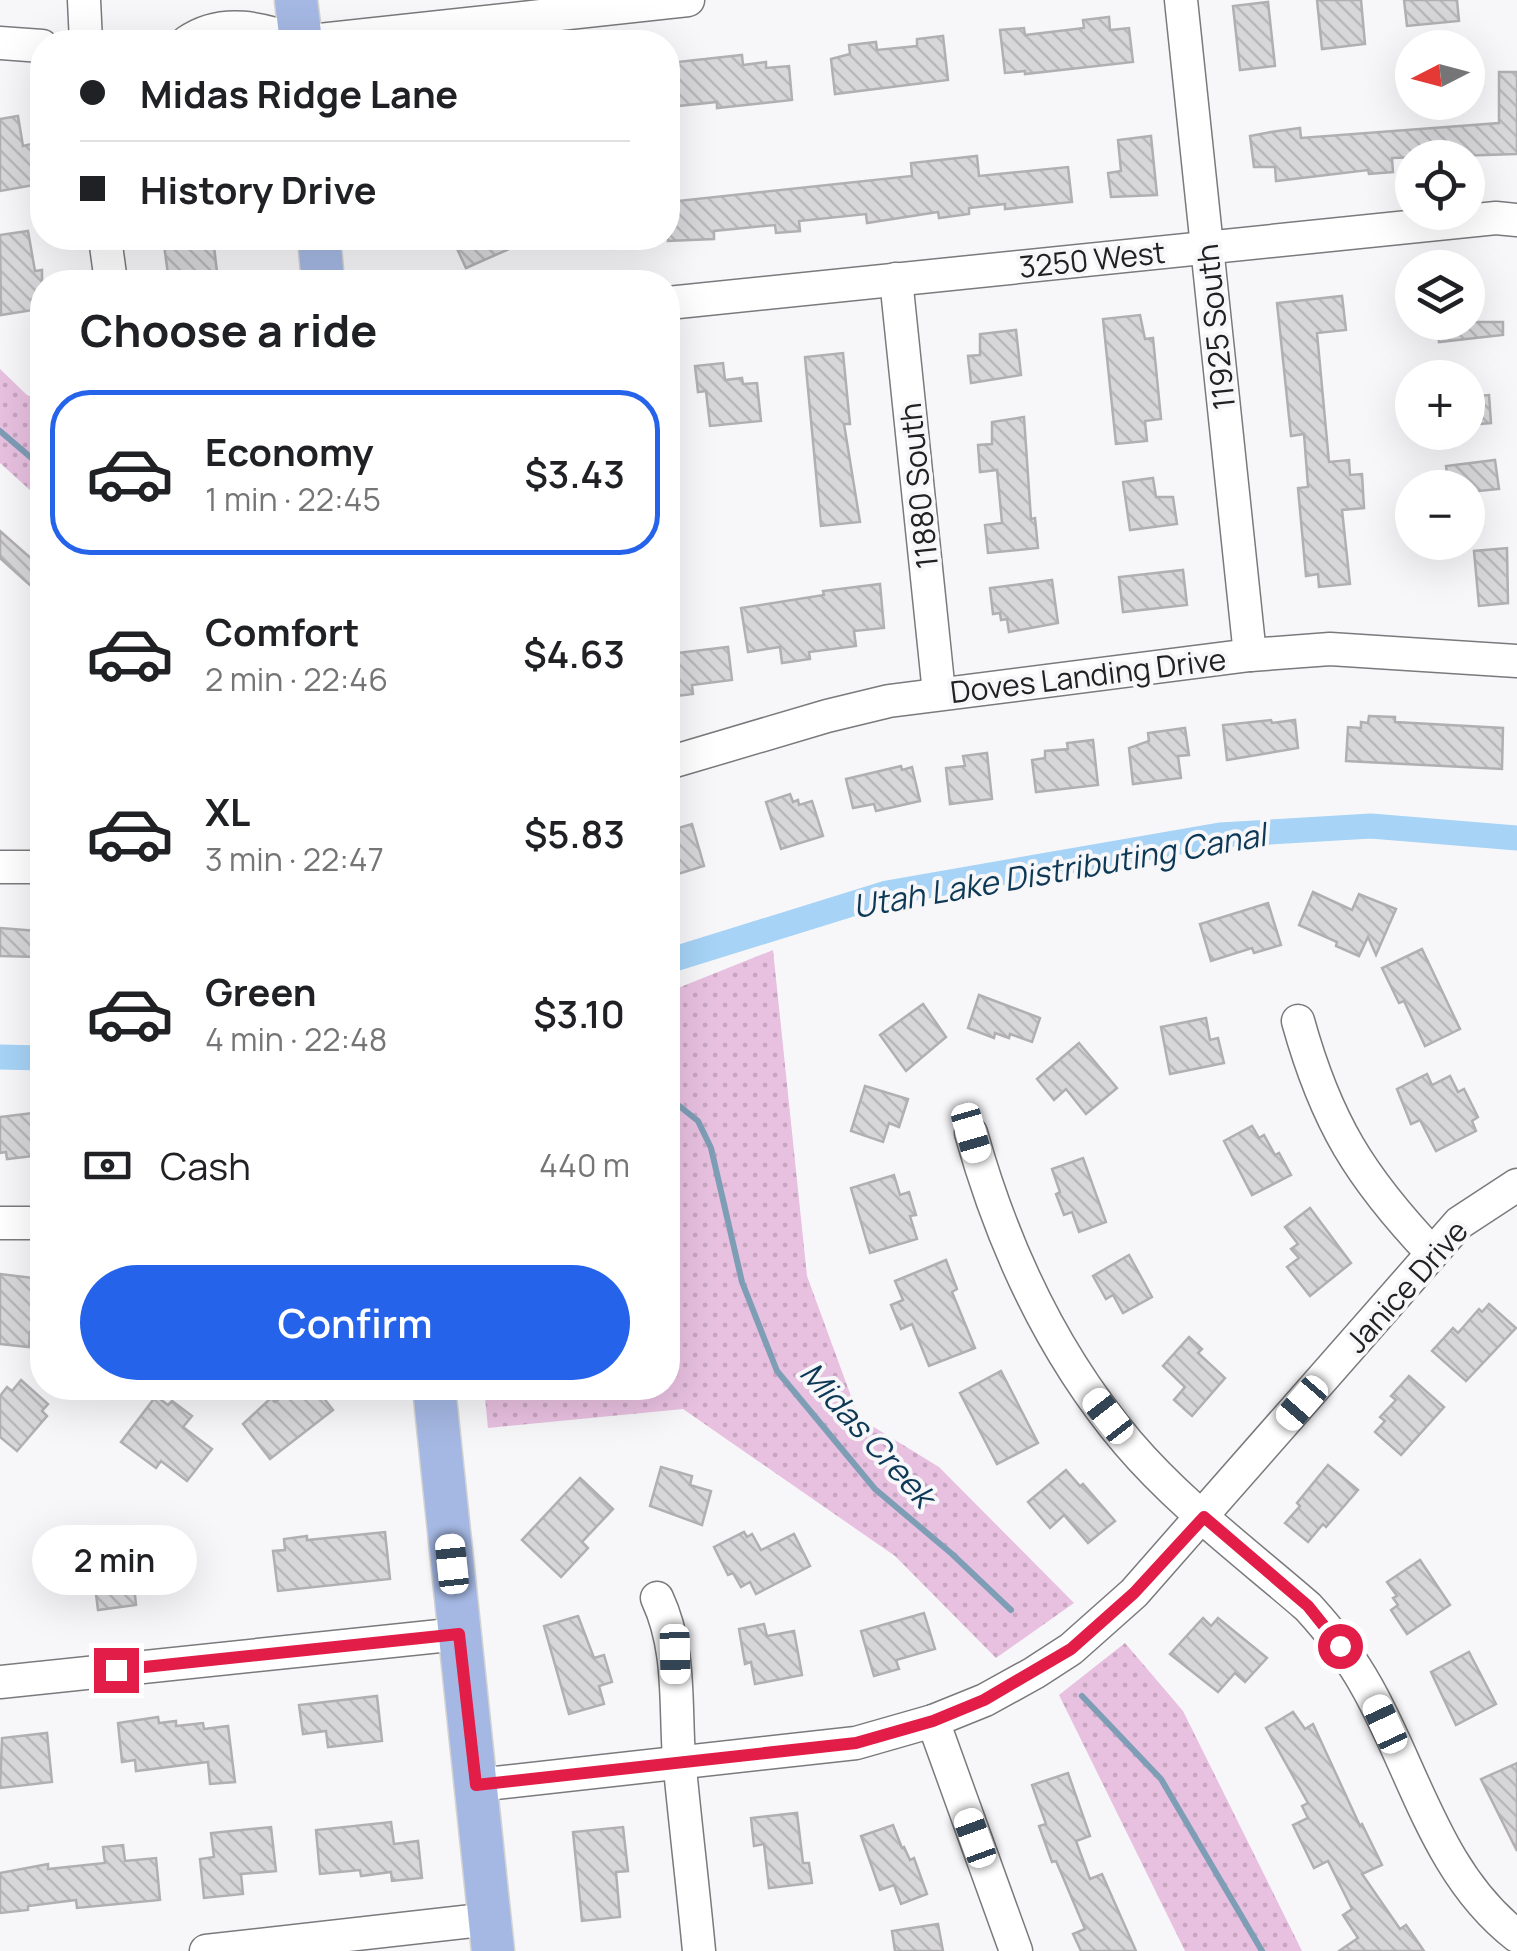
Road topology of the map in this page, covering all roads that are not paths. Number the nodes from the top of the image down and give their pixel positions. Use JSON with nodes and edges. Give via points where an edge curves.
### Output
{"nodes":[{"id":1,"x":84,"y":0,"type":"edge"},
{"id":2,"x":296,"y":0,"type":"edge"},
{"id":3,"x":688,"y":0,"type":"edge"},
{"id":4,"x":1181,"y":0,"type":"edge"},
{"id":5,"x":85,"y":30,"type":"edge"},
{"id":6,"x":204,"y":30,"type":"edge"},
{"id":7,"x":267,"y":30,"type":"edge"},
{"id":8,"x":300,"y":30,"type":"edge"},
{"id":9,"x":412,"y":30,"type":"edge"},
{"id":10,"x":0,"y":44,"type":"edge"},
{"id":11,"x":30,"y":45,"type":"edge"},
{"id":12,"x":1517,"y":220,"type":"edge"},
{"id":13,"x":1207,"y":248,"type":"junction"},
{"id":14,"x":896,"y":280,"type":"junction"},
{"id":15,"x":680,"y":302,"type":"edge"},
{"id":16,"x":1250,"y":655,"type":"junction"},
{"id":17,"x":1517,"y":661,"type":"edge"},
{"id":18,"x":939,"y":693,"type":"junction"},
{"id":19,"x":680,"y":759,"type":"edge"},
{"id":20,"x":0,"y":867,"type":"edge"},
{"id":21,"x":30,"y":867,"type":"edge"},
{"id":22,"x":1298,"y":1021,"type":"dead end"},
{"id":23,"x":971,"y":1133,"type":"dead end"},
{"id":24,"x":1517,"y":1184,"type":"edge"},
{"id":25,"x":0,"y":1222,"type":"edge"},
{"id":26,"x":30,"y":1223,"type":"edge"},
{"id":27,"x":1432,"y":1253,"type":"junction"},
{"id":28,"x":435,"y":1400,"type":"edge"},
{"id":29,"x":1204,"y":1517,"type":"junction"},
{"id":30,"x":658,"y":1598,"type":"dead end"},
{"id":31,"x":459,"y":1634,"type":"junction"},
{"id":32,"x":0,"y":1682,"type":"edge"},
{"id":33,"x":933,"y":1721,"type":"junction"},
{"id":34,"x":680,"y":1763,"type":"junction"},
{"id":35,"x":476,"y":1785,"type":"junction"},
{"id":36,"x":492,"y":1935,"type":"edge"},
{"id":37,"x":1517,"y":1936,"type":"edge"},
{"id":38,"x":206,"y":1951,"type":"edge"},
{"id":39,"x":699,"y":1951,"type":"edge"},
{"id":40,"x":1016,"y":1951,"type":"edge"}],
"edges":[{"from":1,"to":5,"type":"street"},
{"from":2,"to":8,"type":"main road"},
{"from":3,"to":9,"type":"street"},
{"from":4,"to":13,"type":"street","name":"11925 South"},
{"from":6,"to":7,"type":"street"},
{"from":10,"to":11,"type":"street"},
{"from":12,"to":13,"type":"street","name":"3250 West"},
{"from":13,"to":14,"type":"street","name":"3250 West"},
{"from":13,"to":16,"type":"street","name":"11925 South"},
{"from":14,"to":15,"type":"street","name":"3250 West"},
{"from":14,"to":18,"type":"street","name":"11880 South"},
{"from":16,"to":17,"type":"street","name":"Doves Landing Drive","via":[[1330,649]]},
{"from":16,"to":18,"type":"street","name":"Doves Landing Drive"},
{"from":18,"to":19,"type":"street","name":"Doves Landing Drive","via":[[858,707]]},
{"from":20,"to":21,"type":"street"},
{"from":22,"to":27,"type":"street","via":[[1342,1139],[1382,1200]]},
{"from":23,"to":29,"type":"street","via":[[991,1205],[1048,1329],[1129,1444]]},
{"from":24,"to":27,"type":"street","name":"Janice Drive","via":[[1459,1224]]},
{"from":25,"to":26,"type":"street"},
{"from":27,"to":29,"type":"street","name":"Janice Drive"},
{"from":28,"to":31,"type":"main road"},
{"from":29,"to":33,"type":"street","name":"Janice Drive","via":[[1071,1649]]},
{"from":29,"to":37,"type":"street","via":[[1325,1626],[1369,1690],[1448,1856],[1483,1905]]},
{"from":30,"to":34,"type":"street","via":[[675,1654]]},
{"from":31,"to":32,"type":"street"},
{"from":31,"to":35,"type":"main road"},
{"from":33,"to":34,"type":"street","name":"Janice Drive","via":[[856,1743]]},
{"from":33,"to":40,"type":"street"},
{"from":34,"to":35,"type":"street","name":"Janice Drive"},
{"from":34,"to":39,"type":"street"},
{"from":35,"to":36,"type":"main road"},
{"from":36,"to":38,"type":"street"}]}
